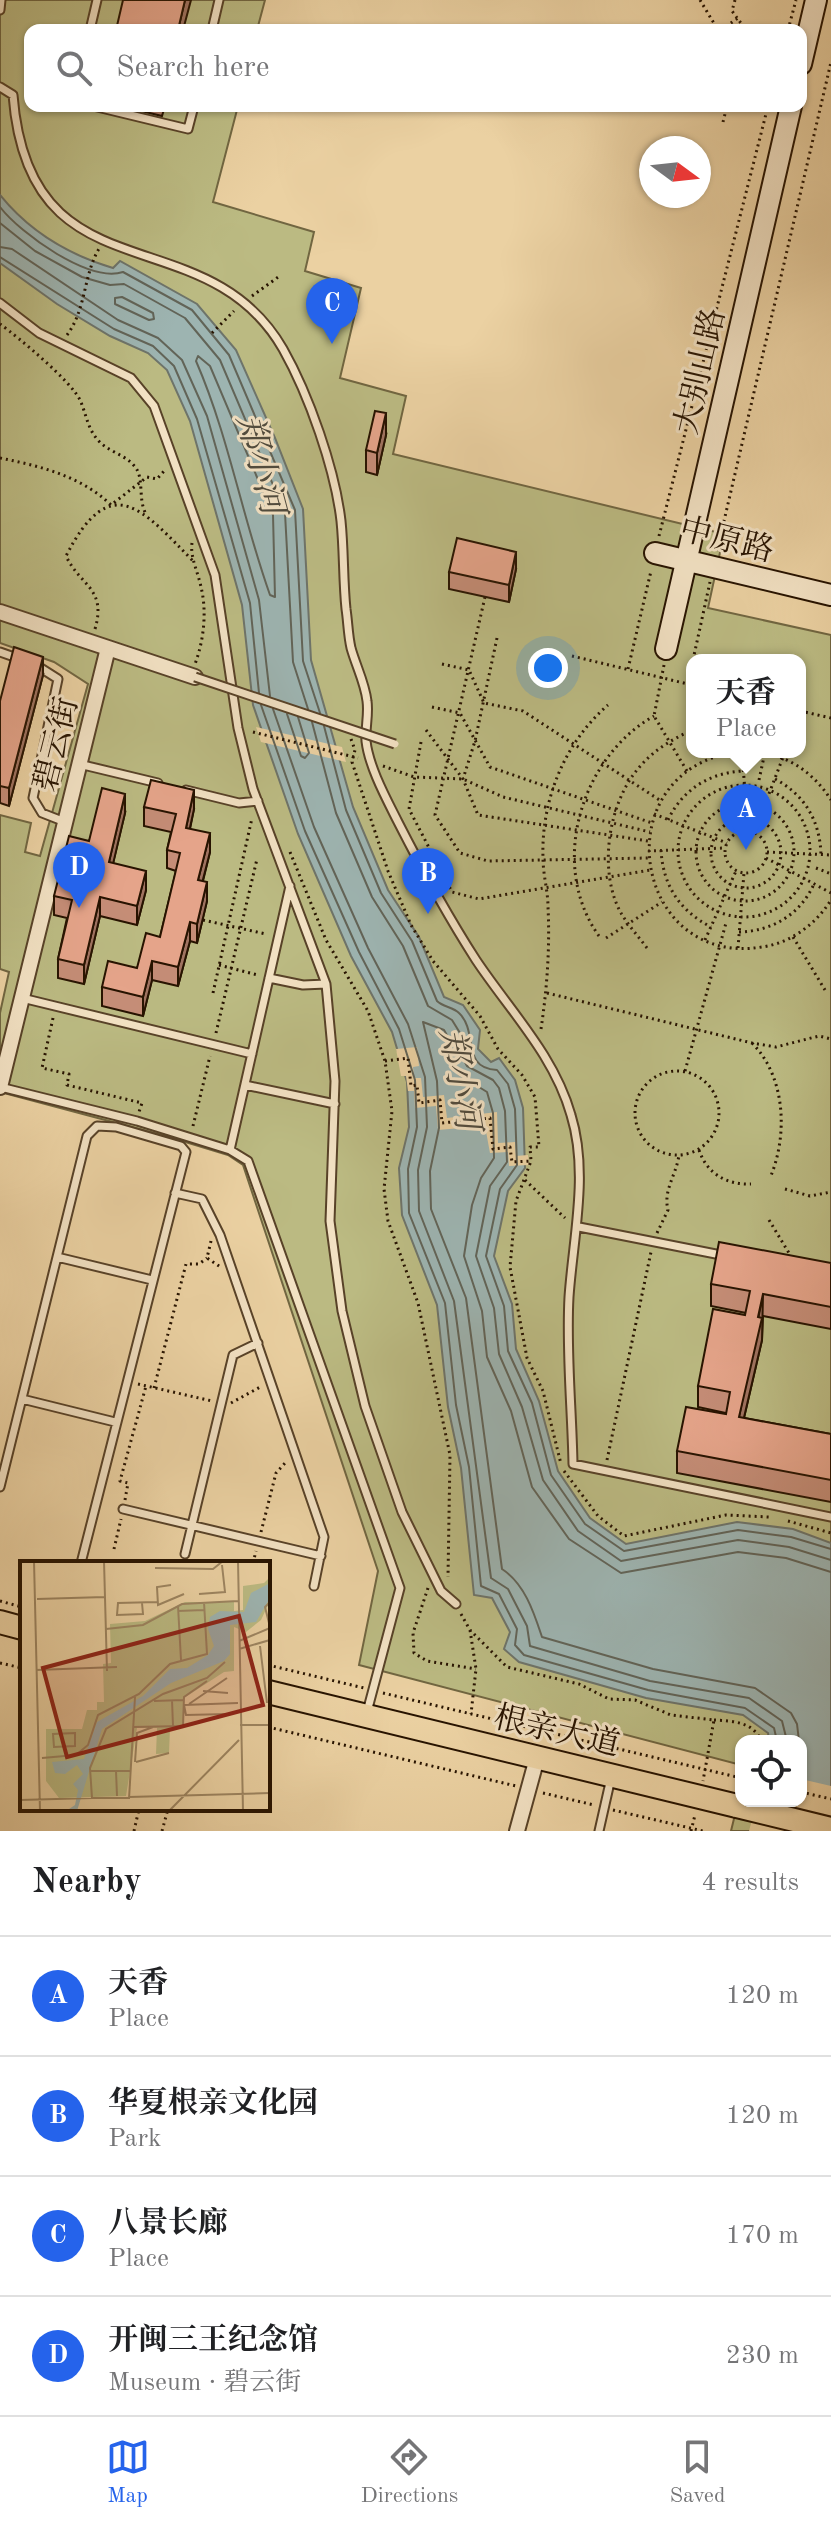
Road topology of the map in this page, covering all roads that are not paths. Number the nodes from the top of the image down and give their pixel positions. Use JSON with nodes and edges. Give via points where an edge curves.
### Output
{"nodes":[{"id":1,"x":1,"y":0,"type":"edge"},
{"id":2,"x":97,"y":0,"type":"edge"},
{"id":3,"x":219,"y":0,"type":"edge"},
{"id":4,"x":816,"y":0,"type":"edge"},
{"id":5,"x":0,"y":10,"type":"edge"},
{"id":6,"x":91,"y":24,"type":"edge"},
{"id":7,"x":213,"y":24,"type":"edge"},
{"id":8,"x":807,"y":38,"type":"edge"},
{"id":9,"x":0,"y":87,"type":"edge"},
{"id":10,"x":118,"y":112,"type":"edge"},
{"id":11,"x":192,"y":112,"type":"edge"},
{"id":12,"x":790,"y":112,"type":"edge"},
{"id":13,"x":0,"y":303,"type":"edge"},
{"id":14,"x":655,"y":553,"type":"road end"},
{"id":15,"x":686,"y":561,"type":"junction"},
{"id":16,"x":831,"y":595,"type":"edge"},
{"id":17,"x":0,"y":612,"type":"edge"},
{"id":18,"x":108,"y":648,"type":"junction"},
{"id":19,"x":666,"y":649,"type":"road end"},
{"id":20,"x":0,"y":652,"type":"edge"},
{"id":21,"x":193,"y":676,"type":"joint"},
{"id":22,"x":395,"y":744,"type":"dead end"},
{"id":23,"x":79,"y":764,"type":"junction"},
{"id":24,"x":166,"y":786,"type":"edge"},
{"id":25,"x":181,"y":789,"type":"edge"},
{"id":26,"x":258,"y":801,"type":"junction"},
{"id":27,"x":65,"y":822,"type":"junction"},
{"id":28,"x":290,"y":884,"type":"junction"},
{"id":29,"x":269,"y":978,"type":"junction"},
{"id":30,"x":326,"y":984,"type":"junction"},
{"id":31,"x":22,"y":998,"type":"junction"},
{"id":32,"x":252,"y":1054,"type":"junction"},
{"id":33,"x":245,"y":1085,"type":"junction"},
{"id":34,"x":0,"y":1087,"type":"edge"},
{"id":35,"x":335,"y":1104,"type":"junction"},
{"id":36,"x":230,"y":1150,"type":"junction"},
{"id":37,"x":175,"y":1193,"type":"junction"},
{"id":38,"x":579,"y":1227,"type":"junction"},
{"id":39,"x":57,"y":1257,"type":"junction"},
{"id":40,"x":735,"y":1258,"type":"edge"},
{"id":41,"x":152,"y":1280,"type":"junction"},
{"id":42,"x":258,"y":1343,"type":"junction"},
{"id":43,"x":22,"y":1399,"type":"junction"},
{"id":44,"x":115,"y":1422,"type":"junction"},
{"id":45,"x":0,"y":1487,"type":"edge"},
{"id":46,"x":123,"y":1509,"type":"road end"},
{"id":47,"x":831,"y":1517,"type":"edge"},
{"id":48,"x":192,"y":1525,"type":"junction"},
{"id":49,"x":185,"y":1554,"type":"dead end"},
{"id":50,"x":321,"y":1556,"type":"junction"},
{"id":51,"x":81,"y":1561,"type":"edge"},
{"id":52,"x":314,"y":1586,"type":"dead end"},
{"id":53,"x":456,"y":1604,"type":"road end"},
{"id":54,"x":0,"y":1622,"type":"edge"},
{"id":55,"x":20,"y":1627,"type":"edge"},
{"id":56,"x":270,"y":1693,"type":"edge"},
{"id":57,"x":365,"y":1717,"type":"junction"},
{"id":58,"x":537,"y":1758,"type":"junction"},
{"id":59,"x":611,"y":1776,"type":"junction"},
{"id":60,"x":831,"y":1829,"type":"edge"},
{"id":61,"x":517,"y":1831,"type":"edge"},
{"id":62,"x":599,"y":1831,"type":"edge"}],
"edges":[{"from":1,"to":5,"type":"lane"},
{"from":2,"to":6,"type":"lane"},
{"from":3,"to":7,"type":"lane"},
{"from":4,"to":8,"type":"main road"},
{"from":9,"to":38,"type":"lane","via":[[13,95],[26,159],[58,213],[104,242],[197,271],[260,319],[282,346],[337,491],[351,646],[367,697],[366,742],[377,780],[427,881],[554,1071],[572,1117]]},
{"from":10,"to":11,"type":"lane","via":[[188,129]]},
{"from":12,"to":15,"type":"main road","name":"大别山路"},
{"from":13,"to":26,"type":"lane","via":[[39,333],[131,378],[154,406],[215,575],[238,728]]},
{"from":14,"to":15,"type":"main road","name":"中原路"},
{"from":15,"to":16,"type":"main road","name":"中原路"},
{"from":15,"to":19,"type":"main road","name":"大别山路"},
{"from":17,"to":18,"type":"street"},
{"from":18,"to":21,"type":"street"},
{"from":18,"to":23,"type":"street","name":"碧云街"},
{"from":20,"to":27,"type":"lane","via":[[49,670],[58,679],[33,798],[42,813]]},
{"from":21,"to":22,"type":"lane","bridge":true},
{"from":23,"to":24,"type":"lane"},
{"from":23,"to":27,"type":"street","name":"碧云街"},
{"from":25,"to":26,"type":"lane"},
{"from":26,"to":28,"type":"lane"},
{"from":27,"to":31,"type":"street","name":"碧云街"},
{"from":28,"to":29,"type":"lane"},
{"from":28,"to":30,"type":"lane"},
{"from":29,"to":30,"type":"lane"},
{"from":29,"to":32,"type":"lane"},
{"from":30,"to":35,"type":"lane"},
{"from":31,"to":32,"type":"lane"},
{"from":31,"to":34,"type":"street","name":"碧云街"},
{"from":32,"to":33,"type":"lane"},
{"from":33,"to":35,"type":"lane"},
{"from":33,"to":36,"type":"lane"},
{"from":34,"to":36,"type":"lane"},
{"from":35,"to":53,"type":"lane","via":[[330,1221],[342,1311],[365,1406],[402,1512],[441,1591]]},
{"from":36,"to":57,"type":"lane","via":[[248,1161],[400,1588]]},
{"from":37,"to":39,"type":"lane","via":[[186,1152],[181,1146],[97,1126],[87,1136]]},
{"from":37,"to":41,"type":"lane"},
{"from":37,"to":42,"type":"lane","via":[[202,1199],[208,1206]]},
{"from":38,"to":40,"type":"lane"},
{"from":38,"to":47,"type":"lane","via":[[569,1298],[573,1464]]},
{"from":39,"to":41,"type":"lane"},
{"from":39,"to":43,"type":"lane"},
{"from":41,"to":44,"type":"lane"},
{"from":42,"to":48,"type":"lane","via":[[233,1355]]},
{"from":42,"to":50,"type":"lane","via":[[324,1537]]},
{"from":43,"to":44,"type":"lane"},
{"from":43,"to":45,"type":"lane"},
{"from":44,"to":51,"type":"lane"},
{"from":46,"to":48,"type":"lane"},
{"from":48,"to":49,"type":"lane"},
{"from":48,"to":50,"type":"lane"},
{"from":50,"to":52,"type":"lane"},
{"from":54,"to":55,"type":"main road"},
{"from":56,"to":57,"type":"main road","name":"根亲大道"},
{"from":57,"to":58,"type":"main road","name":"根亲大道"},
{"from":58,"to":59,"type":"main road","name":"根亲大道"},
{"from":58,"to":61,"type":"street"},
{"from":59,"to":60,"type":"main road","name":"根亲大道","bridge":true},
{"from":59,"to":62,"type":"lane"}]}
